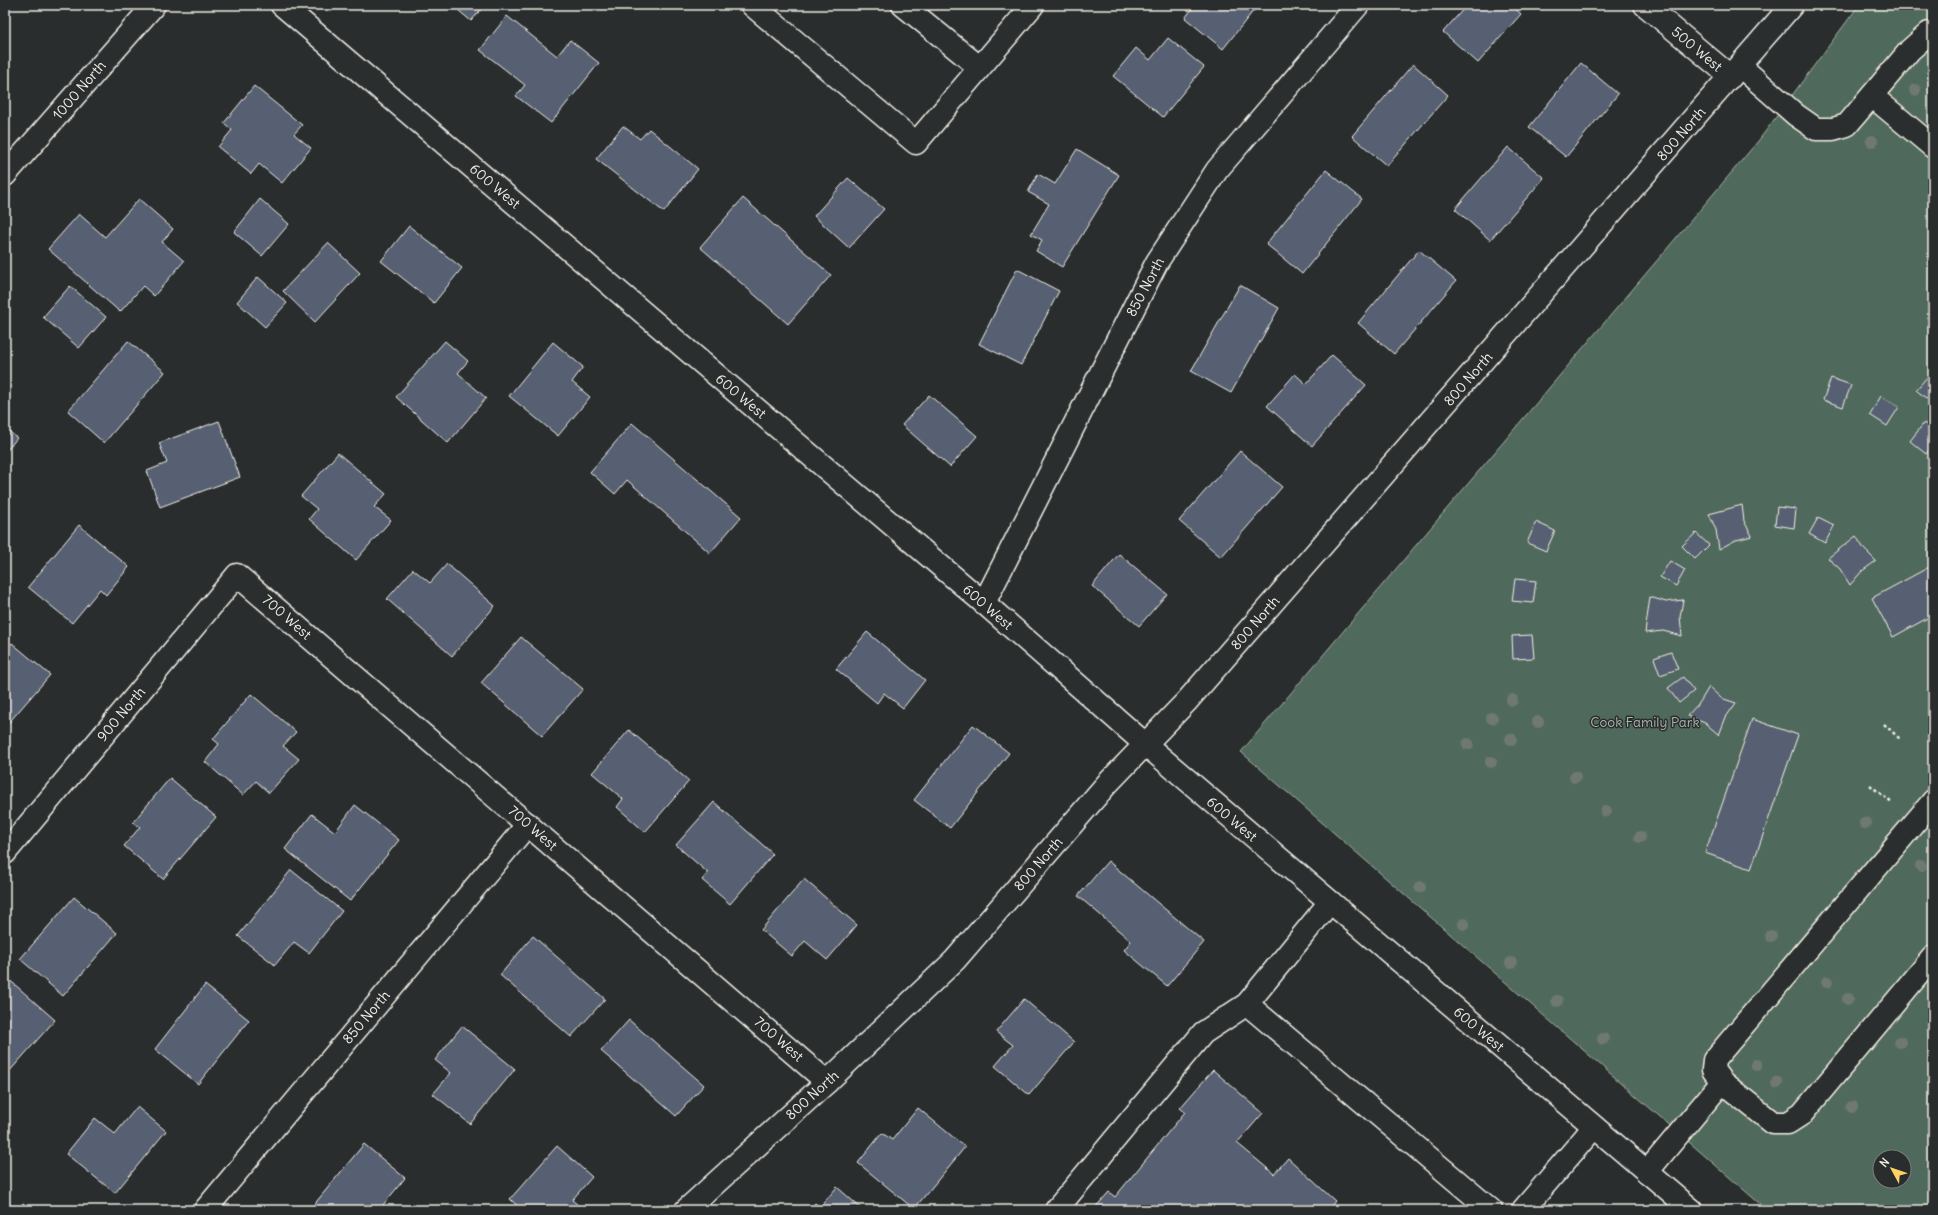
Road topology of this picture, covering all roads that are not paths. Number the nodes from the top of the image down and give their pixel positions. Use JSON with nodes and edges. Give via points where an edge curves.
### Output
{"nodes":[{"id":1,"x":154,"y":5,"type":"edge"},
{"id":2,"x":282,"y":5,"type":"edge"},
{"id":3,"x":752,"y":5,"type":"edge"},
{"id":4,"x":903,"y":5,"type":"edge"},
{"id":5,"x":1033,"y":5,"type":"edge"},
{"id":6,"x":1358,"y":5,"type":"edge"},
{"id":7,"x":1646,"y":5,"type":"edge"},
{"id":8,"x":1792,"y":5,"type":"edge"},
{"id":9,"x":1933,"y":32,"type":"edge"},
{"id":10,"x":979,"y":67,"type":"junction"},
{"id":11,"x":1735,"y":72,"type":"junction"},
{"id":12,"x":1872,"y":96,"type":"junction"},
{"id":13,"x":1933,"y":147,"type":"edge"},
{"id":14,"x":5,"y":175,"type":"edge"},
{"id":15,"x":237,"y":575,"type":"joint"},
{"id":16,"x":984,"y":603,"type":"junction"},
{"id":17,"x":1144,"y":744,"type":"junction"},
{"id":18,"x":1933,"y":801,"type":"edge"},
{"id":19,"x":528,"y":824,"type":"junction"},
{"id":20,"x":5,"y":853,"type":"edge"},
{"id":21,"x":1330,"y":902,"type":"junction"},
{"id":22,"x":1933,"y":957,"type":"edge"},
{"id":23,"x":1247,"y":1004,"type":"junction"},
{"id":24,"x":828,"y":1082,"type":"junction"},
{"id":25,"x":1722,"y":1082,"type":"junction"},
{"id":26,"x":1594,"y":1126,"type":"junction"},
{"id":27,"x":1646,"y":1172,"type":"junction"},
{"id":28,"x":205,"y":1210,"type":"edge"},
{"id":29,"x":686,"y":1210,"type":"edge"},
{"id":30,"x":1056,"y":1210,"type":"edge"},
{"id":31,"x":1491,"y":1210,"type":"edge"},
{"id":32,"x":1523,"y":1210,"type":"edge"},
{"id":33,"x":1692,"y":1210,"type":"edge"}],
"edges":[{"from":1,"to":14,"type":"street","name":"1000 North"},
{"from":2,"to":16,"type":"street","name":"600 West"},
{"from":3,"to":10,"type":"street","via":[[916,143]]},
{"from":4,"to":10,"type":"street"},
{"from":5,"to":10,"type":"street"},
{"from":6,"to":16,"type":"street","name":"850 North","via":[[1217,170],[1157,262]]},
{"from":7,"to":11,"type":"street","name":"500 West"},
{"from":8,"to":11,"type":"street","name":"800 North"},
{"from":9,"to":12,"type":"street","name":"500 West","via":[[1910,50]]},
{"from":11,"to":12,"type":"street","name":"500 West","via":[[1816,129],[1833,129],[1847,125]]},
{"from":11,"to":17,"type":"street","name":"800 North","via":[[1187,701]]},
{"from":12,"to":13,"type":"street"},
{"from":15,"to":19,"type":"street","name":"700 West"},
{"from":15,"to":20,"type":"street","name":"900 North"},
{"from":16,"to":17,"type":"street","name":"600 West"},
{"from":17,"to":21,"type":"street","name":"600 West"},
{"from":17,"to":24,"type":"street","name":"800 North","via":[[955,960]]},
{"from":18,"to":25,"type":"street","via":[[1714,1060],[1713,1070]]},
{"from":19,"to":24,"type":"street","name":"700 West"},
{"from":19,"to":28,"type":"street","name":"850 North"},
{"from":21,"to":23,"type":"street"},
{"from":21,"to":26,"type":"street","name":"600 West"},
{"from":22,"to":25,"type":"street","via":[[1802,1114],[1788,1123],[1773,1123]]},
{"from":23,"to":30,"type":"street","via":[[1202,1033]]},
{"from":23,"to":31,"type":"street"},
{"from":24,"to":29,"type":"street","name":"800 North"},
{"from":25,"to":27,"type":"street"},
{"from":26,"to":27,"type":"street","name":"600 West"},
{"from":26,"to":32,"type":"street"},
{"from":27,"to":33,"type":"street","name":"600 West"}]}
